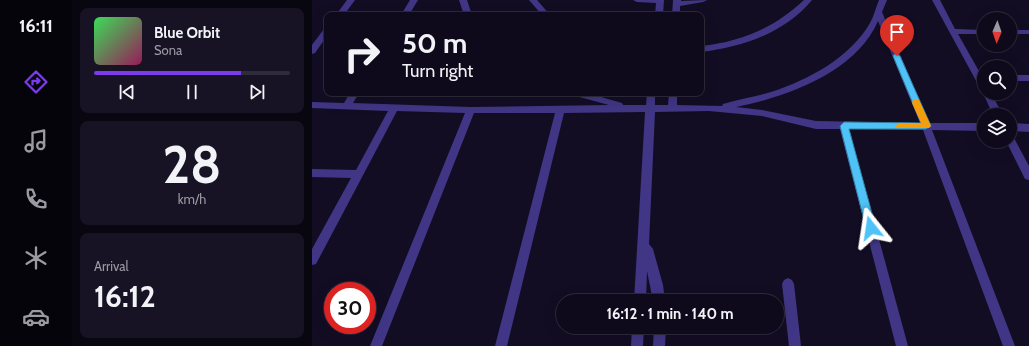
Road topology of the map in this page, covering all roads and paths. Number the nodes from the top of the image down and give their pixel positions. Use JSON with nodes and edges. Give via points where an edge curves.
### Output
{"nodes":[{"id":1,"x":351,"y":0,"type":"edge"},
{"id":2,"x":414,"y":0,"type":"edge"},
{"id":3,"x":463,"y":0,"type":"edge"},
{"id":4,"x":533,"y":0,"type":"edge"},
{"id":5,"x":637,"y":0,"type":"edge"},
{"id":6,"x":660,"y":0,"type":"edge"},
{"id":7,"x":703,"y":0,"type":"edge"},
{"id":8,"x":808,"y":0,"type":"edge"},
{"id":9,"x":883,"y":0,"type":"edge"},
{"id":10,"x":936,"y":0,"type":"edge"},
{"id":11,"x":677,"y":2,"type":"edge"},
{"id":12,"x":342,"y":12,"type":"edge"},
{"id":13,"x":407,"y":12,"type":"edge"},
{"id":14,"x":467,"y":12,"type":"edge"},
{"id":15,"x":543,"y":12,"type":"edge"},
{"id":16,"x":659,"y":12,"type":"edge"},
{"id":17,"x":676,"y":12,"type":"edge"},
{"id":18,"x":879,"y":14,"type":"junction"},
{"id":19,"x":953,"y":31,"type":"junction"},
{"id":20,"x":977,"y":32,"type":"edge"},
{"id":21,"x":1017,"y":32,"type":"edge"},
{"id":22,"x":1029,"y":32,"type":"edge"},
{"id":23,"x":324,"y":35,"type":"edge"},
{"id":24,"x":704,"y":48,"type":"edge"},
{"id":25,"x":312,"y":51,"type":"edge"},
{"id":26,"x":977,"y":70,"type":"edge"},
{"id":27,"x":1017,"y":78,"type":"edge"},
{"id":28,"x":1029,"y":78,"type":"edge"},
{"id":29,"x":353,"y":96,"type":"edge"},
{"id":30,"x":586,"y":96,"type":"edge"},
{"id":31,"x":651,"y":96,"type":"edge"},
{"id":32,"x":673,"y":96,"type":"edge"},
{"id":33,"x":312,"y":105,"type":"edge"},
{"id":34,"x":346,"y":106,"type":"junction"},
{"id":35,"x":394,"y":108,"type":"junction"},
{"id":36,"x":632,"y":108,"type":"junction"},
{"id":37,"x":650,"y":108,"type":"junction"},
{"id":38,"x":672,"y":108,"type":"junction"},
{"id":39,"x":709,"y":108,"type":"junction"},
{"id":40,"x":471,"y":110,"type":"junction"},
{"id":41,"x":560,"y":110,"type":"junction"},
{"id":42,"x":844,"y":126,"type":"junction"},
{"id":43,"x":926,"y":126,"type":"junction"},
{"id":44,"x":977,"y":127,"type":"edge"},
{"id":45,"x":1017,"y":127,"type":"edge"},
{"id":46,"x":1029,"y":128,"type":"edge"},
{"id":47,"x":1015,"y":148,"type":"edge"},
{"id":48,"x":312,"y":173,"type":"edge"},
{"id":49,"x":359,"y":174,"type":"junction"},
{"id":50,"x":1029,"y":176,"type":"edge"},
{"id":51,"x":644,"y":241,"type":"junction"},
{"id":52,"x":312,"y":260,"type":"edge"},
{"id":53,"x":788,"y":284,"type":"dead end"},
{"id":54,"x":640,"y":294,"type":"edge"},
{"id":55,"x":658,"y":294,"type":"edge"},
{"id":56,"x":638,"y":334,"type":"edge"},
{"id":57,"x":660,"y":334,"type":"edge"},
{"id":58,"x":376,"y":346,"type":"edge"},
{"id":59,"x":501,"y":346,"type":"edge"},
{"id":60,"x":637,"y":346,"type":"edge"},
{"id":61,"x":659,"y":346,"type":"edge"},
{"id":62,"x":795,"y":346,"type":"edge"},
{"id":63,"x":902,"y":346,"type":"edge"},
{"id":64,"x":1009,"y":346,"type":"edge"}],
"edges":[{"from":1,"to":12,"type":"street"},
{"from":2,"to":13,"type":"street"},
{"from":3,"to":14,"type":"street"},
{"from":4,"to":15,"type":"street"},
{"from":5,"to":6,"type":"street"},
{"from":6,"to":16,"type":"street"},
{"from":7,"to":11,"type":"street"},
{"from":8,"to":24,"type":"street","via":[[793,15],[771,30],[743,41]]},
{"from":9,"to":18,"type":"street"},
{"from":10,"to":19,"type":"street"},
{"from":11,"to":17,"type":"street"},
{"from":18,"to":39,"type":"street","via":[[867,34],[848,54],[823,73],[790,89],[752,101]]},
{"from":18,"to":43,"type":"street"},
{"from":19,"to":20,"type":"street"},
{"from":19,"to":26,"type":"street"},
{"from":21,"to":22,"type":"street"},
{"from":23,"to":25,"type":"street"},
{"from":27,"to":28,"type":"street"},
{"from":29,"to":34,"type":"street"},
{"from":30,"to":36,"type":"street"},
{"from":31,"to":37,"type":"street"},
{"from":32,"to":38,"type":"street"},
{"from":33,"to":34,"type":"street"},
{"from":34,"to":35,"type":"street"},
{"from":35,"to":40,"type":"street"},
{"from":35,"to":49,"type":"street"},
{"from":36,"to":37,"type":"street"},
{"from":36,"to":41,"type":"street"},
{"from":37,"to":38,"type":"street"},
{"from":37,"to":51,"type":"street"},
{"from":38,"to":39,"type":"street"},
{"from":39,"to":42,"type":"street","via":[[762,113],[816,125]]},
{"from":40,"to":41,"type":"street"},
{"from":40,"to":58,"type":"street"},
{"from":41,"to":59,"type":"street"},
{"from":42,"to":43,"type":"street"},
{"from":42,"to":63,"type":"street"},
{"from":43,"to":44,"type":"street"},
{"from":43,"to":64,"type":"street"},
{"from":45,"to":46,"type":"street"},
{"from":47,"to":50,"type":"street"},
{"from":48,"to":49,"type":"street"},
{"from":49,"to":52,"type":"street"},
{"from":51,"to":54,"type":"street"},
{"from":51,"to":55,"type":"street"},
{"from":53,"to":62,"type":"street"},
{"from":56,"to":60,"type":"street"},
{"from":57,"to":61,"type":"street"}]}
